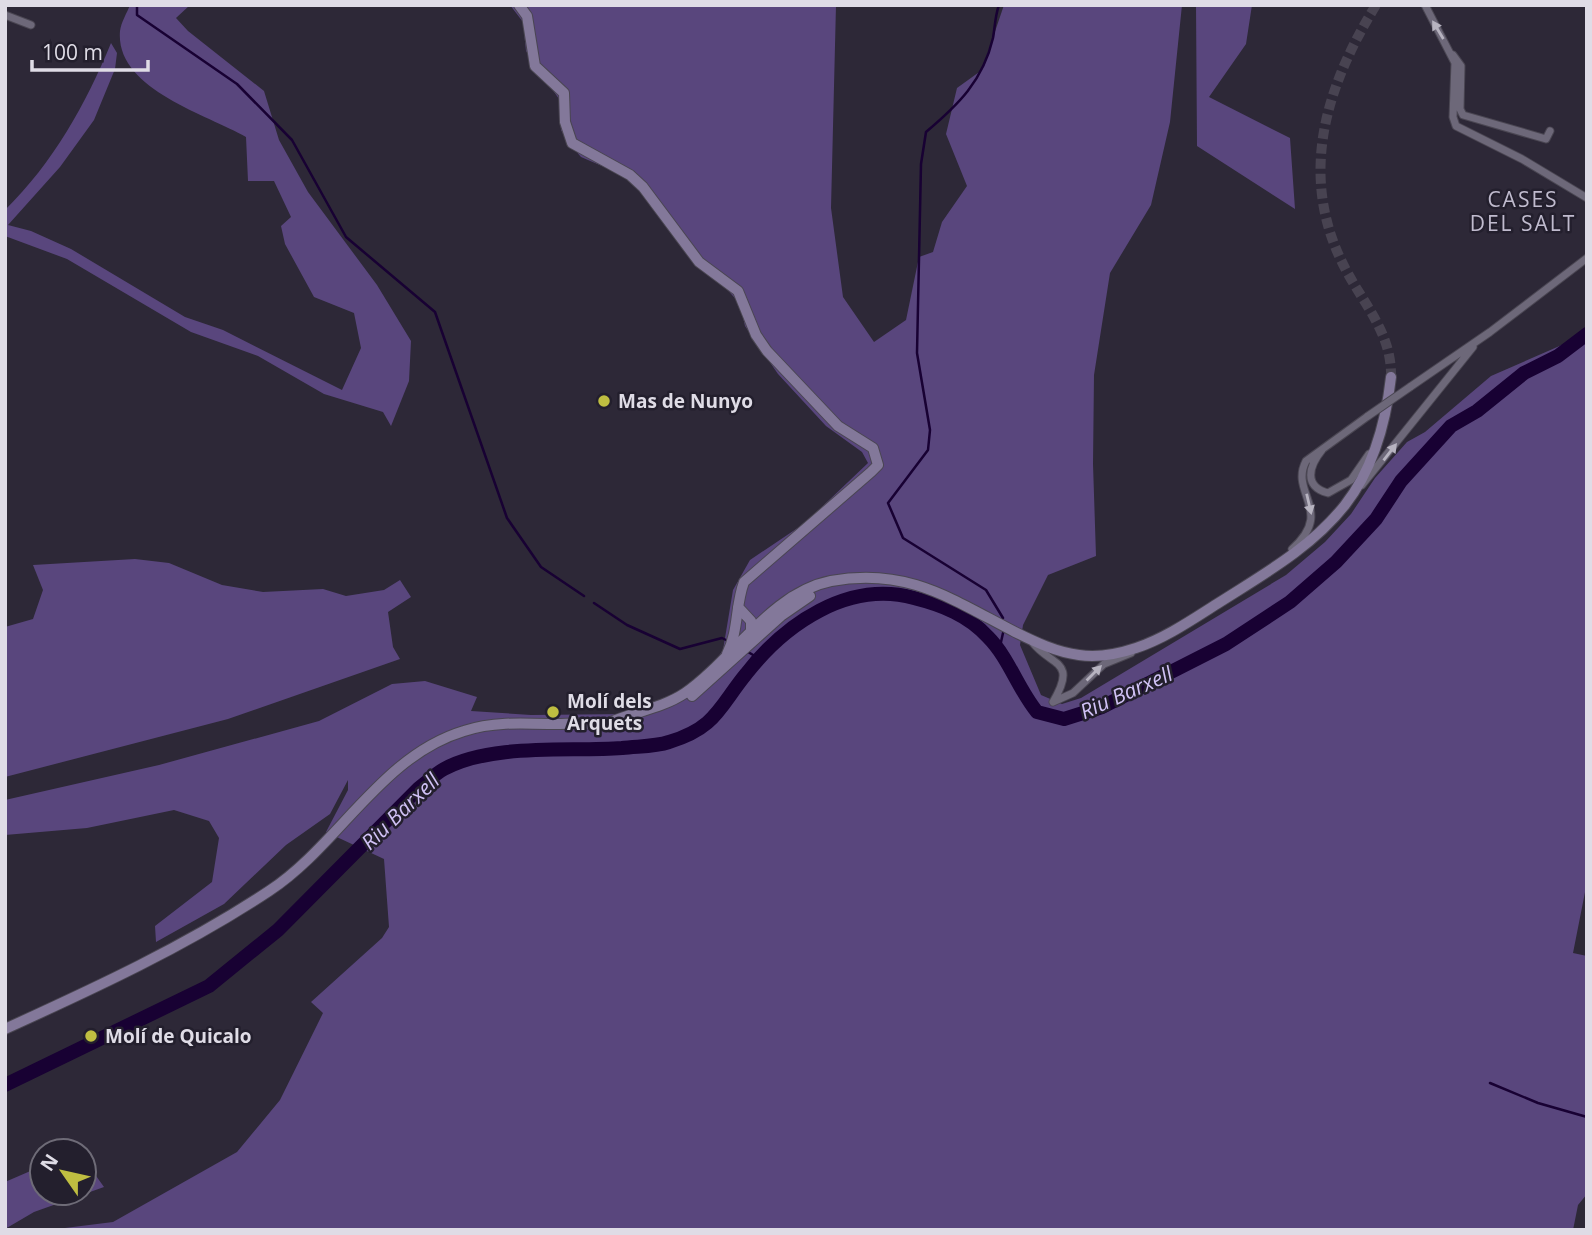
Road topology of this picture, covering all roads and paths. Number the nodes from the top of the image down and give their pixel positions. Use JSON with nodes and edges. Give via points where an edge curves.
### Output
{"nodes":[{"id":1,"x":519,"y":5,"type":"edge"},
{"id":2,"x":1425,"y":5,"type":"edge"},
{"id":3,"x":5,"y":15,"type":"edge"},
{"id":4,"x":31,"y":25,"type":"dead end"},
{"id":5,"x":1452,"y":55,"type":"junction"},
{"id":6,"x":1550,"y":131,"type":"dead end"},
{"id":7,"x":1587,"y":198,"type":"edge"},
{"id":8,"x":1587,"y":258,"type":"edge"},
{"id":9,"x":1478,"y":341,"type":"junction"},
{"id":10,"x":1391,"y":377,"type":"tunnel mouth"},
{"id":11,"x":1379,"y":438,"type":"junction"},
{"id":12,"x":1325,"y":447,"type":"junction"},
{"id":13,"x":1346,"y":504,"type":"junction"},
{"id":14,"x":1265,"y":574,"type":"junction"},
{"id":15,"x":841,"y":580,"type":"junction"},
{"id":16,"x":738,"y":607,"type":"junction"},
{"id":17,"x":781,"y":616,"type":"junction"},
{"id":18,"x":766,"y":619,"type":"junction"},
{"id":19,"x":751,"y":621,"type":"junction"},
{"id":20,"x":738,"y":625,"type":"junction"},
{"id":21,"x":751,"y":634,"type":"junction"},
{"id":22,"x":1030,"y":639,"type":"junction"},
{"id":23,"x":1138,"y":648,"type":"junction"},
{"id":24,"x":728,"y":661,"type":"junction"},
{"id":25,"x":1063,"y":682,"type":"junction"},
{"id":26,"x":1073,"y":693,"type":"junction"},
{"id":27,"x":5,"y":1029,"type":"edge"}],
"edges":[{"from":1,"to":16,"type":"main road","via":[[527,16],[535,66],[564,93],[565,122],[572,143],[643,187],[699,262],[738,291],[767,351],[838,426],[867,443],[878,458],[872,472],[753,571],[744,582]]},
{"from":5,"to":2,"type":"street","one_way":true},
{"from":3,"to":4,"type":"street"},
{"from":5,"to":6,"type":"street","via":[[1461,66],[1463,115],[1546,139]]},
{"from":5,"to":7,"type":"street","via":[[1456,127]]},
{"from":8,"to":9,"type":"street"},
{"from":9,"to":12,"type":"street","bridge":true},
{"from":13,"to":9,"type":"street","one_way":true},
{"from":10,"to":11,"type":"main road"},
{"from":11,"to":12,"type":"street","via":[[1351,480],[1328,492],[1317,487],[1309,474]]},
{"from":11,"to":13,"type":"main road"},
{"from":12,"to":14,"type":"street","one_way":true,"via":[[1309,457],[1302,470],[1312,510],[1309,529]]},
{"from":13,"to":14,"type":"main road","via":[[1309,543]]},
{"from":14,"to":23,"type":"main road"},
{"from":15,"to":17,"type":"main road"},
{"from":15,"to":18,"type":"main road","via":[[794,597]]},
{"from":15,"to":22,"type":"main road","via":[[891,578],[920,584]]},
{"from":16,"to":19,"type":"main road"},
{"from":16,"to":20,"type":"main road"},
{"from":17,"to":21,"type":"main road"},
{"from":17,"to":24,"type":"main road"},
{"from":18,"to":19,"type":"main road"},
{"from":18,"to":21,"type":"main road"},
{"from":19,"to":21,"type":"main road"},
{"from":20,"to":21,"type":"main road"},
{"from":20,"to":24,"type":"main road"},
{"from":21,"to":24,"type":"main road"},
{"from":22,"to":23,"type":"main road","via":[[1088,656]]},
{"from":22,"to":25,"type":"street","via":[[1058,664]]},
{"from":26,"to":23,"type":"street","one_way":true,"via":[[1096,669]]},
{"from":24,"to":27,"type":"main road","via":[[673,700],[607,724],[490,725],[435,743],[398,768],[312,857],[267,892],[153,958]]},
{"from":25,"to":26,"type":"street"},
{"from":25,"to":26,"type":"street","via":[[1053,702]]}]}
